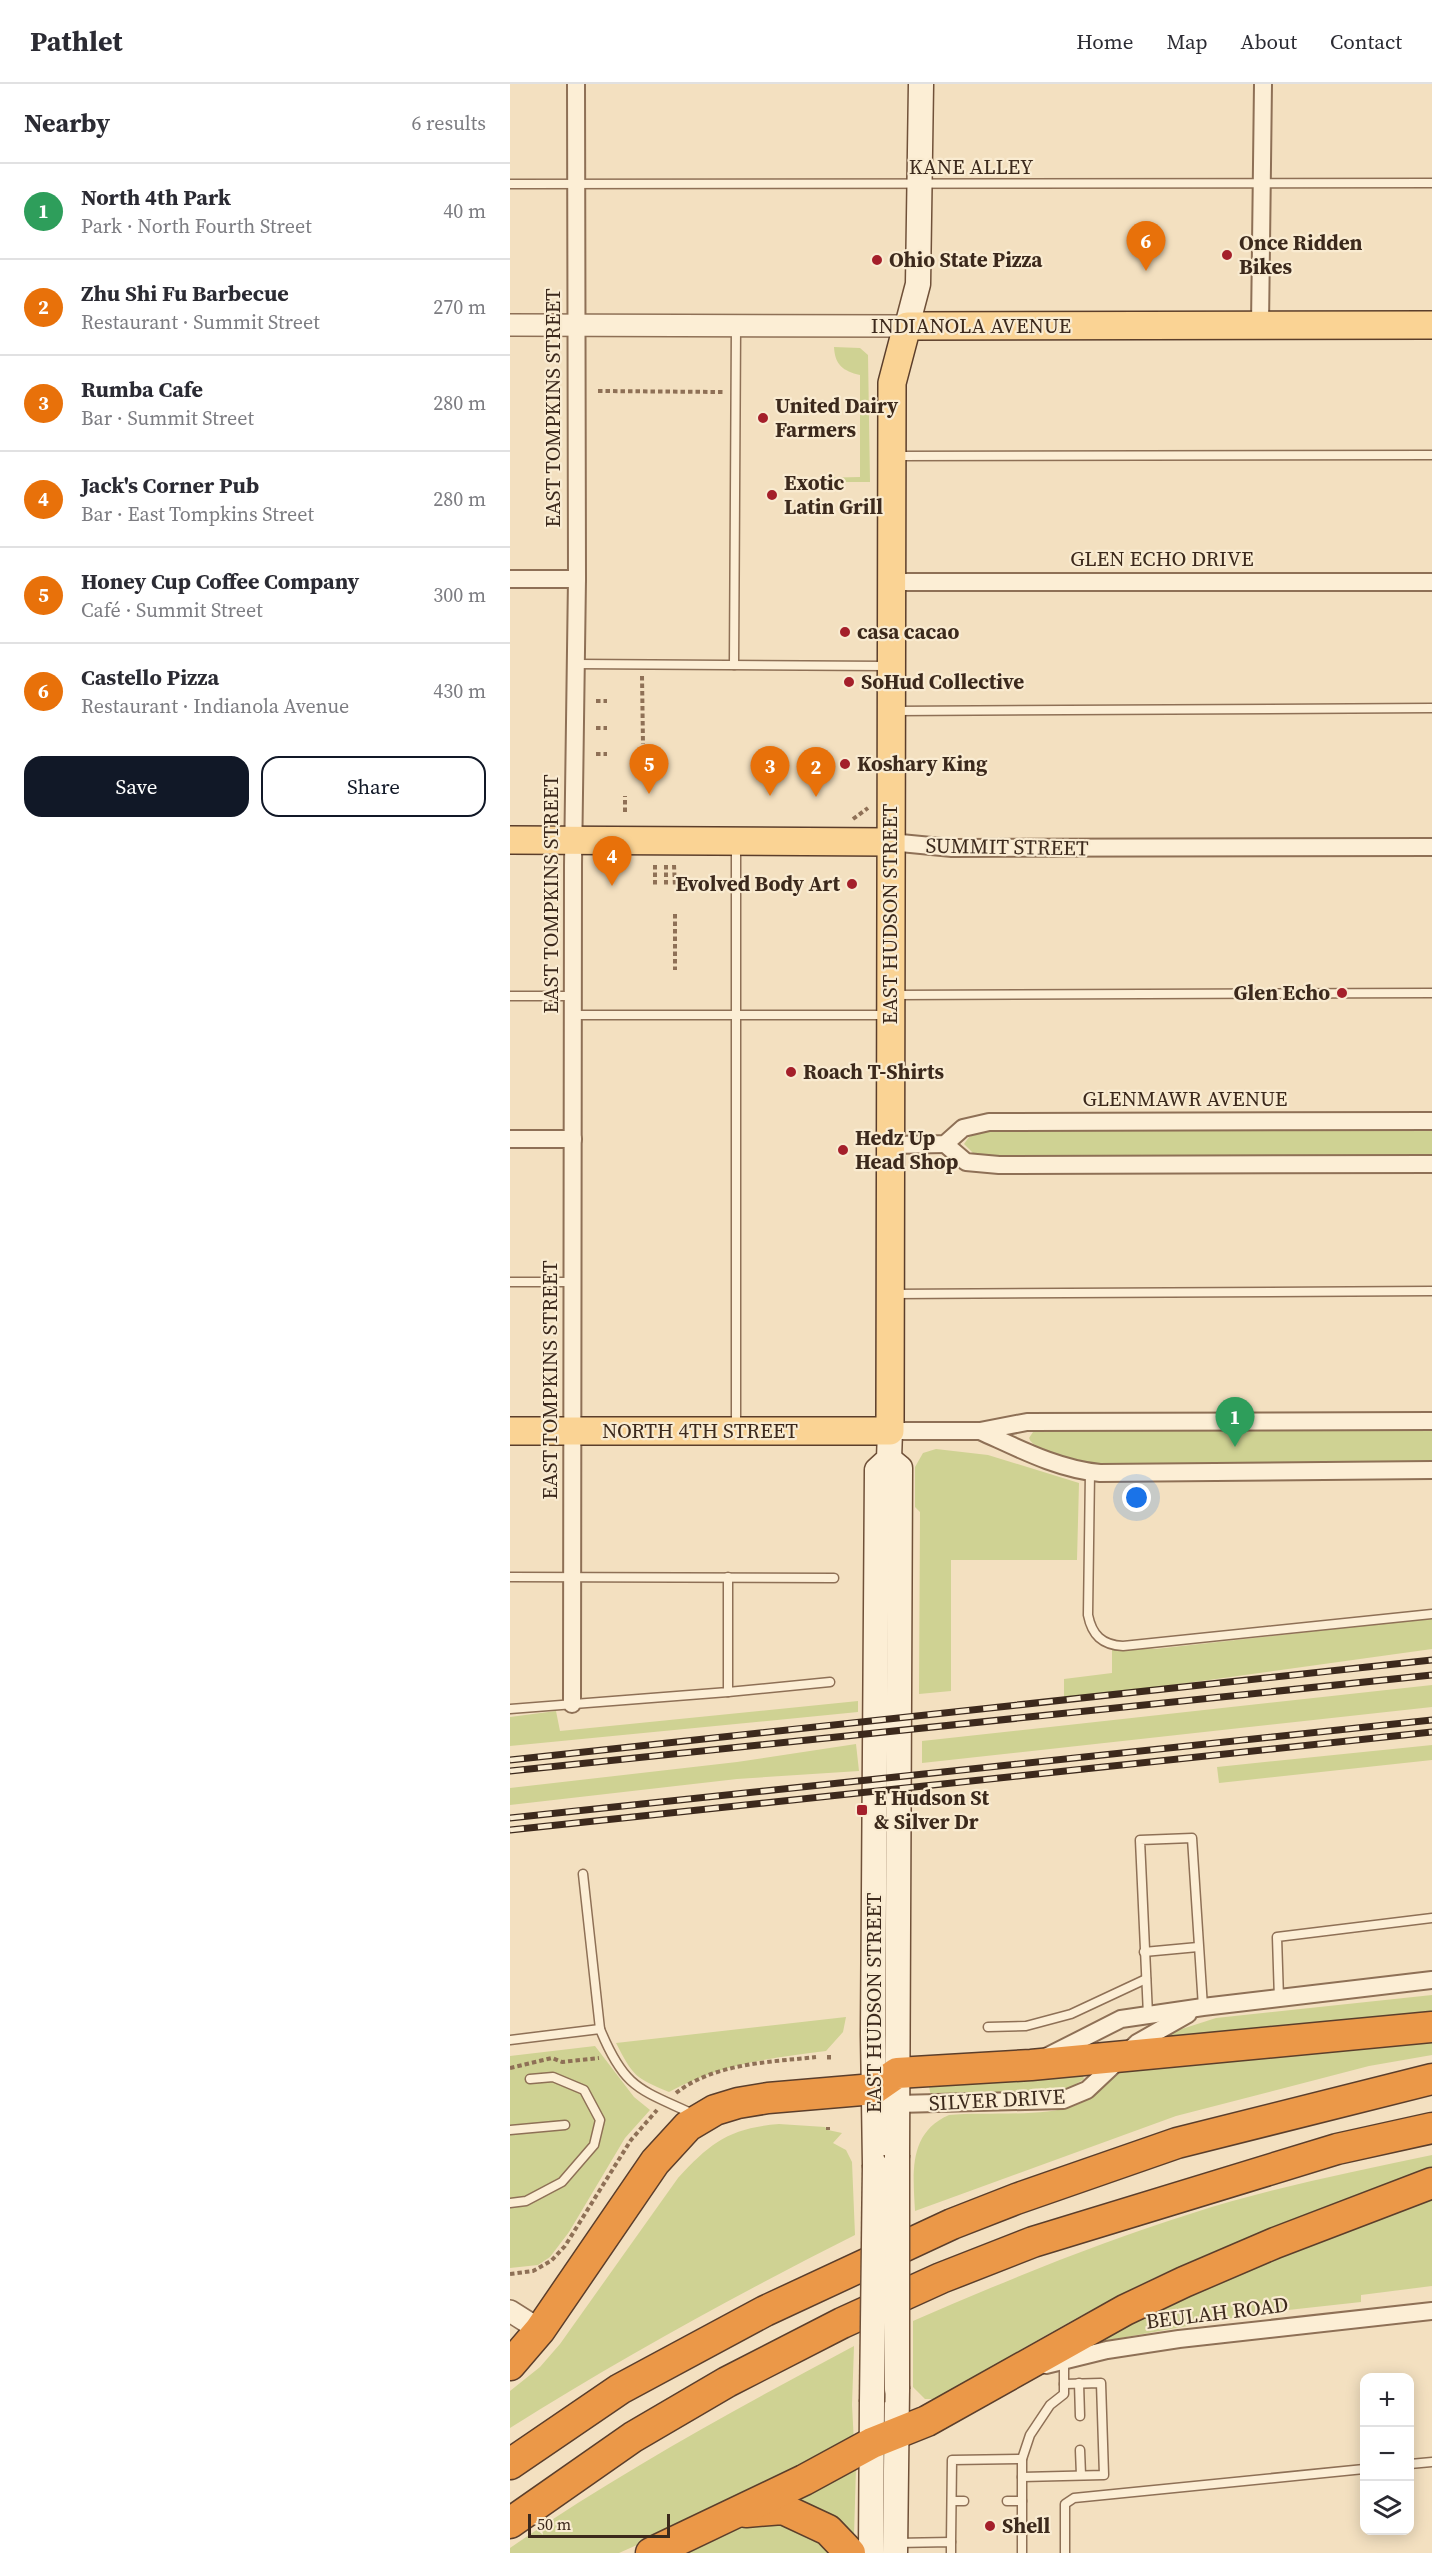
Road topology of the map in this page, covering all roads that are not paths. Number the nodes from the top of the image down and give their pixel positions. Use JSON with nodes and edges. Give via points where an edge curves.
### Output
{"nodes":[{"id":1,"x":576,"y":84,"type":"edge"},
{"id":2,"x":921,"y":84,"type":"edge"},
{"id":3,"x":1263,"y":84,"type":"edge"},
{"id":4,"x":1432,"y":183,"type":"edge"},
{"id":5,"x":510,"y":184,"type":"edge"},
{"id":6,"x":575,"y":184,"type":"junction"},
{"id":7,"x":1262,"y":184,"type":"junction"},
{"id":8,"x":919,"y":185,"type":"junction"},
{"id":9,"x":510,"y":325,"type":"edge"},
{"id":10,"x":575,"y":325,"type":"junction"},
{"id":11,"x":736,"y":325,"type":"junction"},
{"id":12,"x":1260,"y":325,"type":"junction"},
{"id":13,"x":1432,"y":325,"type":"edge"},
{"id":14,"x":907,"y":326,"type":"junction"},
{"id":15,"x":1432,"y":455,"type":"edge"},
{"id":16,"x":891,"y":456,"type":"junction"},
{"id":17,"x":510,"y":579,"type":"edge"},
{"id":18,"x":577,"y":579,"type":"junction"},
{"id":19,"x":891,"y":582,"type":"junction"},
{"id":20,"x":1432,"y":582,"type":"edge"},
{"id":21,"x":576,"y":664,"type":"junction"},
{"id":22,"x":734,"y":665,"type":"junction"},
{"id":23,"x":891,"y":666,"type":"junction"},
{"id":24,"x":1432,"y":708,"type":"edge"},
{"id":25,"x":891,"y":711,"type":"junction"},
{"id":26,"x":510,"y":840,"type":"edge"},
{"id":27,"x":574,"y":840,"type":"junction"},
{"id":28,"x":736,"y":841,"type":"junction"},
{"id":29,"x":890,"y":842,"type":"junction"},
{"id":30,"x":1432,"y":847,"type":"edge"},
{"id":31,"x":1432,"y":993,"type":"edge"},
{"id":32,"x":510,"y":996,"type":"edge"},
{"id":33,"x":573,"y":996,"type":"junction"},
{"id":34,"x":890,"y":1005,"type":"junction"},
{"id":35,"x":573,"y":1015,"type":"junction"},
{"id":36,"x":736,"y":1015,"type":"junction"},
{"id":37,"x":1432,"y":1121,"type":"edge"},
{"id":38,"x":510,"y":1139,"type":"edge"},
{"id":39,"x":573,"y":1139,"type":"junction"},
{"id":40,"x":945,"y":1144,"type":"junction"},
{"id":41,"x":890,"y":1145,"type":"junction"},
{"id":42,"x":1432,"y":1164,"type":"edge"},
{"id":43,"x":510,"y":1282,"type":"edge"},
{"id":44,"x":573,"y":1282,"type":"junction"},
{"id":45,"x":1432,"y":1291,"type":"edge"},
{"id":46,"x":892,"y":1293,"type":"junction"},
{"id":47,"x":1432,"y":1421,"type":"edge"},
{"id":48,"x":510,"y":1431,"type":"edge"},
{"id":49,"x":572,"y":1431,"type":"junction"},
{"id":50,"x":736,"y":1431,"type":"junction"},
{"id":51,"x":890,"y":1431,"type":"junction"},
{"id":52,"x":980,"y":1431,"type":"junction"},
{"id":53,"x":1432,"y":1470,"type":"edge"},
{"id":54,"x":1090,"y":1472,"type":"junction"},
{"id":55,"x":510,"y":1577,"type":"edge"},
{"id":56,"x":572,"y":1577,"type":"junction"},
{"id":57,"x":728,"y":1577,"type":"junction"},
{"id":58,"x":834,"y":1578,"type":"dead end"},
{"id":59,"x":1432,"y":1614,"type":"edge"},
{"id":60,"x":830,"y":1682,"type":"dead end"},
{"id":61,"x":728,"y":1692,"type":"junction"},
{"id":62,"x":572,"y":1704,"type":"junction"},
{"id":63,"x":510,"y":1709,"type":"edge"},
{"id":64,"x":583,"y":1874,"type":"dead end"},
{"id":65,"x":1432,"y":1918,"type":"edge"},
{"id":66,"x":1198,"y":1947,"type":"junction"},
{"id":67,"x":1144,"y":1952,"type":"junction"},
{"id":68,"x":1146,"y":1979,"type":"junction"},
{"id":69,"x":1432,"y":1980,"type":"edge"},
{"id":70,"x":1280,"y":1999,"type":"junction"},
{"id":71,"x":1203,"y":2007,"type":"junction"},
{"id":72,"x":1148,"y":2015,"type":"junction"},
{"id":73,"x":988,"y":2026,"type":"dead end"},
{"id":74,"x":1432,"y":2027,"type":"edge"},
{"id":75,"x":600,"y":2029,"type":"junction"},
{"id":76,"x":510,"y":2040,"type":"edge"},
{"id":77,"x":1121,"y":2057,"type":"junction"},
{"id":78,"x":1031,"y":2065,"type":"junction"},
{"id":79,"x":530,"y":2079,"type":"dead end"},
{"id":80,"x":1432,"y":2079,"type":"edge"},
{"id":81,"x":889,"y":2088,"type":"junction"},
{"id":82,"x":700,"y":2118,"type":"junction"},
{"id":83,"x":565,"y":2125,"type":"dead end"},
{"id":84,"x":1432,"y":2128,"type":"edge"},
{"id":85,"x":510,"y":2130,"type":"edge"},
{"id":86,"x":1432,"y":2183,"type":"edge"},
{"id":87,"x":510,"y":2203,"type":"edge"},
{"id":88,"x":510,"y":2311,"type":"edge"},
{"id":89,"x":1432,"y":2311,"type":"edge"},
{"id":90,"x":540,"y":2330,"type":"junction"},
{"id":91,"x":1064,"y":2361,"type":"junction"},
{"id":92,"x":510,"y":2366,"type":"edge"},
{"id":93,"x":1010,"y":2375,"type":"junction"},
{"id":94,"x":1079,"y":2383,"type":"junction"},
{"id":95,"x":1064,"y":2384,"type":"junction"},
{"id":96,"x":1080,"y":2416,"type":"dead end"},
{"id":97,"x":884,"y":2438,"type":"junction"},
{"id":98,"x":1080,"y":2450,"type":"dead end"},
{"id":99,"x":1022,"y":2459,"type":"junction"},
{"id":100,"x":1432,"y":2462,"type":"edge"},
{"id":101,"x":510,"y":2463,"type":"edge"},
{"id":102,"x":1414,"y":2464,"type":"edge"},
{"id":103,"x":1360,"y":2470,"type":"edge"},
{"id":104,"x":1081,"y":2475,"type":"junction"},
{"id":105,"x":1022,"y":2477,"type":"junction"},
{"id":106,"x":952,"y":2500,"type":"junction"},
{"id":107,"x":964,"y":2501,"type":"dead end"},
{"id":108,"x":1022,"y":2501,"type":"junction"},
{"id":109,"x":1007,"y":2502,"type":"dead end"},
{"id":110,"x":734,"y":2513,"type":"junction"},
{"id":111,"x":510,"y":2523,"type":"edge"},
{"id":112,"x":951,"y":2542,"type":"junction"},
{"id":113,"x":895,"y":2548,"type":"edge"},
{"id":114,"x":651,"y":2553,"type":"edge"},
{"id":115,"x":850,"y":2553,"type":"edge"},
{"id":116,"x":871,"y":2553,"type":"edge"},
{"id":117,"x":951,"y":2553,"type":"edge"},
{"id":118,"x":1022,"y":2553,"type":"edge"},
{"id":119,"x":1065,"y":2553,"type":"edge"}],
"edges":[{"from":1,"to":6,"type":"street","name":"EAST TOMPKINS STREET"},
{"from":2,"to":8,"type":"main road","name":"EAST HUDSON STREET"},
{"from":3,"to":7,"type":"street"},
{"from":4,"to":7,"type":"lane","name":"KANE ALLEY"},
{"from":5,"to":6,"type":"lane","name":"KANE ALLEY"},
{"from":6,"to":8,"type":"lane","name":"KANE ALLEY"},
{"from":6,"to":10,"type":"street","name":"EAST TOMPKINS STREET"},
{"from":7,"to":8,"type":"lane","name":"KANE ALLEY"},
{"from":7,"to":12,"type":"street"},
{"from":8,"to":14,"type":"main road","name":"EAST HUDSON STREET","via":[[918,284]]},
{"from":9,"to":10,"type":"street","name":"INDIANOLA AVENUE"},
{"from":10,"to":11,"type":"street","name":"INDIANOLA AVENUE"},
{"from":10,"to":18,"type":"street","name":"EAST TOMPKINS STREET"},
{"from":11,"to":14,"type":"street","name":"INDIANOLA AVENUE"},
{"from":11,"to":22,"type":"lane"},
{"from":12,"to":13,"type":"main road","name":"INDIANOLA AVENUE"},
{"from":12,"to":14,"type":"main road","name":"INDIANOLA AVENUE"},
{"from":14,"to":16,"type":"main road","name":"EAST HUDSON STREET","via":[[892,383]]},
{"from":15,"to":16,"type":"lane"},
{"from":16,"to":19,"type":"main road","name":"EAST HUDSON STREET"},
{"from":17,"to":18,"type":"street"},
{"from":18,"to":21,"type":"street","name":"EAST TOMPKINS STREET"},
{"from":19,"to":20,"type":"street","name":"GLEN ECHO DRIVE"},
{"from":19,"to":23,"type":"main road","name":"EAST HUDSON STREET"},
{"from":21,"to":22,"type":"lane"},
{"from":21,"to":27,"type":"street","name":"EAST TOMPKINS STREET"},
{"from":22,"to":23,"type":"lane"},
{"from":23,"to":25,"type":"main road","name":"EAST HUDSON STREET"},
{"from":24,"to":25,"type":"lane"},
{"from":25,"to":29,"type":"main road","name":"EAST HUDSON STREET"},
{"from":26,"to":27,"type":"main road","name":"SUMMIT STREET"},
{"from":27,"to":28,"type":"main road","name":"SUMMIT STREET"},
{"from":27,"to":33,"type":"street","name":"EAST TOMPKINS STREET"},
{"from":28,"to":29,"type":"main road","name":"SUMMIT STREET"},
{"from":28,"to":36,"type":"lane"},
{"from":29,"to":30,"type":"street","name":"SUMMIT STREET","via":[[952,848]]},
{"from":29,"to":34,"type":"main road","name":"EAST HUDSON STREET"},
{"from":31,"to":34,"type":"lane"},
{"from":32,"to":33,"type":"lane"},
{"from":33,"to":35,"type":"street","name":"EAST TOMPKINS STREET"},
{"from":34,"to":36,"type":"lane"},
{"from":34,"to":41,"type":"main road","name":"EAST HUDSON STREET"},
{"from":35,"to":36,"type":"lane"},
{"from":35,"to":39,"type":"street","name":"EAST TOMPKINS STREET"},
{"from":36,"to":50,"type":"lane"},
{"from":37,"to":40,"type":"street","name":"GLENMAWR AVENUE","via":[[989,1122],[963,1128]]},
{"from":38,"to":39,"type":"street"},
{"from":39,"to":44,"type":"street","name":"EAST TOMPKINS STREET"},
{"from":40,"to":41,"type":"street"},
{"from":40,"to":42,"type":"street","via":[[966,1162],[999,1166]]},
{"from":41,"to":46,"type":"main road","name":"EAST HUDSON STREET"},
{"from":43,"to":44,"type":"lane"},
{"from":44,"to":49,"type":"street","name":"EAST TOMPKINS STREET"},
{"from":45,"to":46,"type":"lane"},
{"from":46,"to":51,"type":"main road","name":"EAST HUDSON STREET"},
{"from":47,"to":52,"type":"street","via":[[1027,1422]]},
{"from":48,"to":49,"type":"main road","name":"NORTH 4TH STREET"},
{"from":49,"to":50,"type":"main road","name":"NORTH 4TH STREET"},
{"from":49,"to":56,"type":"street","name":"EAST TOMPKINS STREET"},
{"from":50,"to":51,"type":"main road","name":"NORTH 4TH STREET"},
{"from":51,"to":52,"type":"street"},
{"from":51,"to":81,"type":"main road","name":"EAST HUDSON STREET","via":[[890,1459],[900,1468]]},
{"from":52,"to":54,"type":"street","via":[[1034,1456]]},
{"from":53,"to":54,"type":"street"},
{"from":54,"to":59,"type":"lane","via":[[1088,1615],[1090,1627],[1103,1642],[1123,1646]]},
{"from":55,"to":56,"type":"lane"},
{"from":56,"to":57,"type":"lane"},
{"from":56,"to":62,"type":"street","name":"EAST TOMPKINS STREET"},
{"from":57,"to":58,"type":"lane"},
{"from":57,"to":61,"type":"lane"},
{"from":60,"to":61,"type":"lane"},
{"from":61,"to":62,"type":"lane"},
{"from":62,"to":63,"type":"lane"},
{"from":64,"to":75,"type":"lane"},
{"from":65,"to":70,"type":"lane","via":[[1276,1937]]},
{"from":66,"to":67,"type":"lane"},
{"from":66,"to":67,"type":"lane","via":[[1192,1838],[1140,1840]]},
{"from":66,"to":71,"type":"lane"},
{"from":67,"to":68,"type":"lane"},
{"from":68,"to":72,"type":"lane"},
{"from":68,"to":73,"type":"lane","via":[[1071,2014],[1026,2025]]},
{"from":69,"to":70,"type":"street","name":"SILVER DRIVE"},
{"from":70,"to":71,"type":"street","name":"SILVER DRIVE"},
{"from":71,"to":72,"type":"street","name":"SILVER DRIVE"},
{"from":71,"to":77,"type":"street","name":"SILVER DRIVE","via":[[1158,2030]]},
{"from":72,"to":78,"type":"street","name":"SILVER DRIVE","via":[[1121,2019]]},
{"from":74,"to":77,"type":"highway"},
{"from":75,"to":76,"type":"lane"},
{"from":75,"to":82,"type":"lane","via":[[624,2076],[644,2092]]},
{"from":77,"to":78,"type":"highway"},
{"from":77,"to":81,"type":"street","name":"SILVER DRIVE","via":[[1087,2090],[1063,2100]]},
{"from":78,"to":81,"type":"highway"},
{"from":79,"to":87,"type":"lane","via":[[554,2077],[584,2090],[600,2120],[594,2145],[562,2182],[526,2201]]},
{"from":80,"to":101,"type":"highway","via":[[1177,2143],[952,2224],[765,2310],[620,2389]]},
{"from":81,"to":82,"type":"highway","via":[[828,2091],[738,2103]]},
{"from":81,"to":97,"type":"main road","name":"EAST HUDSON STREET","bridge":true,"via":[[897,2155],[897,2389]]},
{"from":81,"to":97,"type":"main road","name":"EAST HUDSON STREET","bridge":true,"via":[[875,2165],[872,2402]]},
{"from":82,"to":90,"type":"highway","via":[[655,2162]]},
{"from":83,"to":85,"type":"lane"},
{"from":84,"to":111,"type":"highway","via":[[1337,2149],[1033,2242],[931,2282],[727,2382],[633,2437]]},
{"from":86,"to":93,"type":"highway","via":[[1286,2238],[1184,2282],[1125,2310]]},
{"from":88,"to":90,"type":"street"},
{"from":89,"to":91,"type":"street","name":"BEULAH ROAD","via":[[1179,2339]]},
{"from":90,"to":92,"type":"highway"},
{"from":91,"to":93,"type":"street","name":"BEULAH ROAD"},
{"from":91,"to":95,"type":"lane"},
{"from":93,"to":97,"type":"highway","via":[[934,2417]]},
{"from":94,"to":95,"type":"lane"},
{"from":94,"to":96,"type":"lane"},
{"from":94,"to":104,"type":"lane","via":[[1101,2383],[1104,2475]]},
{"from":95,"to":99,"type":"lane","via":[[1064,2394],[1050,2405],[1035,2427]]},
{"from":97,"to":110,"type":"highway"},
{"from":97,"to":113,"type":"main road","name":"EAST HUDSON STREET"},
{"from":97,"to":116,"type":"main road","name":"EAST HUDSON STREET"},
{"from":98,"to":104,"type":"lane"},
{"from":99,"to":105,"type":"lane"},
{"from":99,"to":106,"type":"lane","via":[[952,2460]]},
{"from":100,"to":102,"type":"lane"},
{"from":103,"to":119,"type":"lane","via":[[1074,2499],[1065,2504]]},
{"from":104,"to":105,"type":"lane"},
{"from":105,"to":108,"type":"lane"},
{"from":106,"to":107,"type":"lane"},
{"from":106,"to":112,"type":"lane"},
{"from":108,"to":109,"type":"lane"},
{"from":108,"to":118,"type":"lane"},
{"from":110,"to":114,"type":"highway"},
{"from":110,"to":115,"type":"highway","via":[[783,2509],[828,2530]]},
{"from":112,"to":113,"type":"lane"},
{"from":112,"to":117,"type":"lane"}]}
